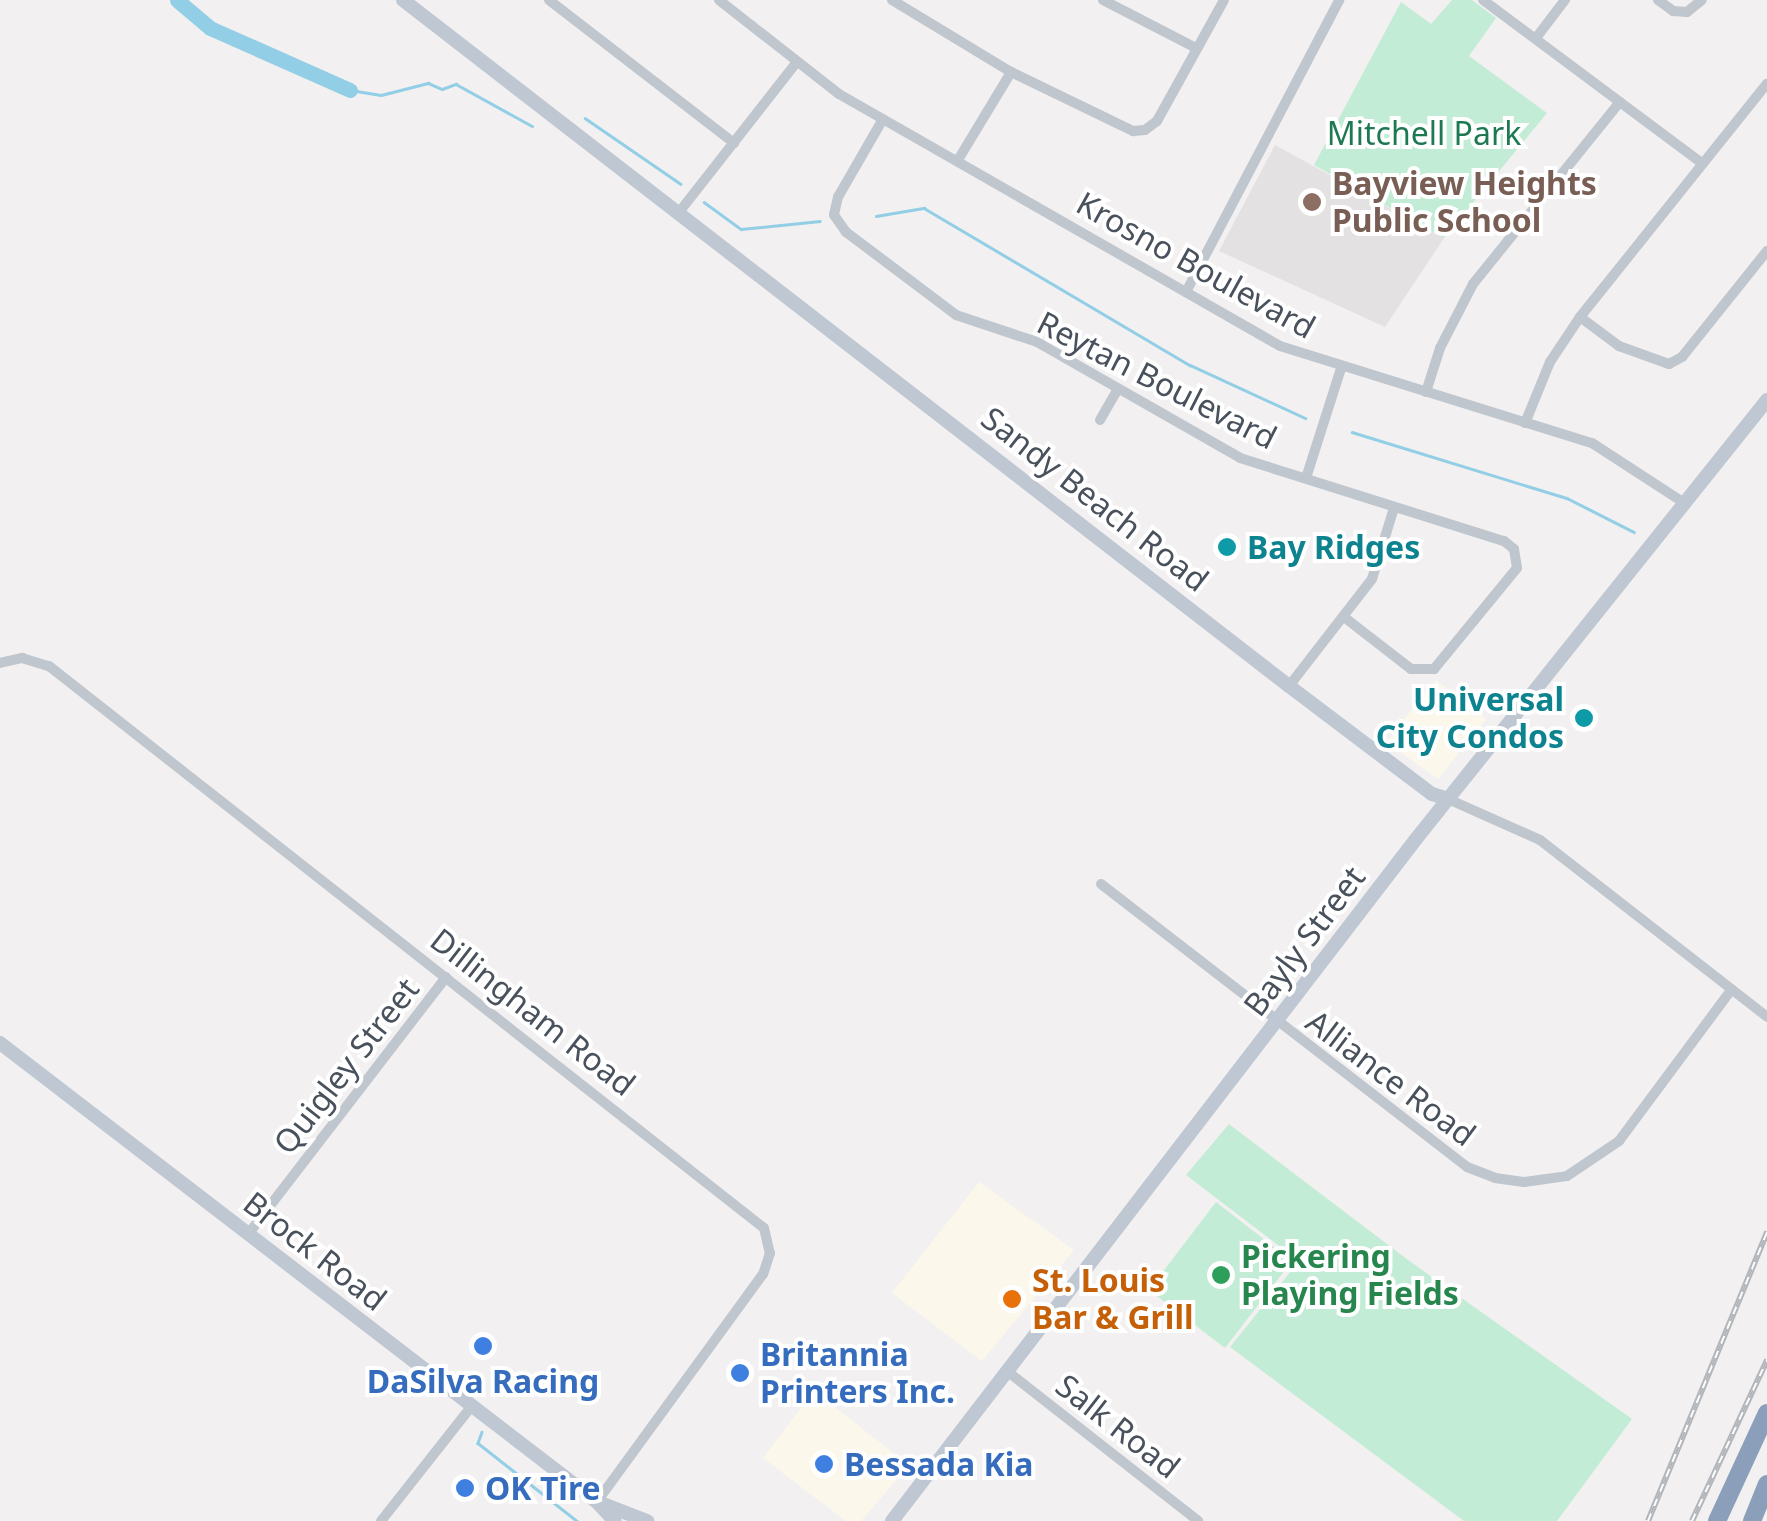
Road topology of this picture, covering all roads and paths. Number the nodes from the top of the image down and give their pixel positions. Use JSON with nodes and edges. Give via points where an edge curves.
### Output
{"nodes":[{"id":1,"x":403,"y":0,"type":"edge"},
{"id":2,"x":549,"y":0,"type":"edge"},
{"id":3,"x":719,"y":0,"type":"edge"},
{"id":4,"x":892,"y":0,"type":"edge"},
{"id":5,"x":1102,"y":0,"type":"edge"},
{"id":6,"x":1224,"y":0,"type":"edge"},
{"id":7,"x":1484,"y":0,"type":"edge"},
{"id":8,"x":1566,"y":0,"type":"edge"},
{"id":9,"x":1658,"y":0,"type":"edge"},
{"id":10,"x":1702,"y":0,"type":"edge"},
{"id":11,"x":1334,"y":2,"type":"edge"},
{"id":12,"x":1536,"y":38,"type":"junction"},
{"id":13,"x":1196,"y":48,"type":"junction"},
{"id":14,"x":797,"y":62,"type":"junction"},
{"id":15,"x":1011,"y":72,"type":"junction"},
{"id":16,"x":1767,"y":84,"type":"edge"},
{"id":17,"x":1620,"y":102,"type":"junction"},
{"id":18,"x":883,"y":119,"type":"junction"},
{"id":19,"x":734,"y":144,"type":"junction"},
{"id":20,"x":958,"y":160,"type":"junction"},
{"id":21,"x":1703,"y":164,"type":"junction"},
{"id":22,"x":680,"y":211,"type":"junction"},
{"id":23,"x":1767,"y":251,"type":"edge"},
{"id":24,"x":1186,"y":292,"type":"junction"},
{"id":25,"x":1580,"y":317,"type":"junction"},
{"id":26,"x":1341,"y":368,"type":"junction"},
{"id":27,"x":1118,"y":389,"type":"junction"},
{"id":28,"x":1426,"y":392,"type":"junction"},
{"id":29,"x":1767,"y":400,"type":"edge"},
{"id":30,"x":1100,"y":420,"type":"dead end"},
{"id":31,"x":1525,"y":424,"type":"junction"},
{"id":32,"x":1306,"y":478,"type":"junction"},
{"id":33,"x":1683,"y":502,"type":"junction"},
{"id":34,"x":1394,"y":508,"type":"junction"},
{"id":35,"x":1344,"y":617,"type":"junction"},
{"id":36,"x":0,"y":664,"type":"edge"},
{"id":37,"x":1289,"y":686,"type":"junction"},
{"id":38,"x":1448,"y":799,"type":"junction"},
{"id":39,"x":1100,"y":884,"type":"dead end"},
{"id":40,"x":446,"y":977,"type":"junction"},
{"id":41,"x":1732,"y":989,"type":"junction"},
{"id":42,"x":1767,"y":1016,"type":"edge"},
{"id":43,"x":1277,"y":1022,"type":"junction"},
{"id":44,"x":0,"y":1044,"type":"edge"},
{"id":45,"x":249,"y":1234,"type":"junction"},
{"id":46,"x":1007,"y":1372,"type":"junction"},
{"id":47,"x":471,"y":1408,"type":"junction"},
{"id":48,"x":1767,"y":1413,"type":"edge"},
{"id":49,"x":1767,"y":1484,"type":"edge"},
{"id":50,"x":597,"y":1502,"type":"junction"},
{"id":51,"x":380,"y":1521,"type":"edge"},
{"id":52,"x":615,"y":1521,"type":"edge"},
{"id":53,"x":646,"y":1521,"type":"edge"},
{"id":54,"x":892,"y":1521,"type":"edge"},
{"id":55,"x":1198,"y":1521,"type":"edge"},
{"id":56,"x":1717,"y":1521,"type":"edge"},
{"id":57,"x":1752,"y":1521,"type":"edge"}],
"edges":[{"from":1,"to":22,"type":"main road","name":"Sandy Beach Road"},
{"from":2,"to":19,"type":"street"},
{"from":3,"to":14,"type":"street","name":"Krosno Boulevard"},
{"from":4,"to":15,"type":"street"},
{"from":5,"to":13,"type":"street"},
{"from":6,"to":13,"type":"street"},
{"from":7,"to":12,"type":"street"},
{"from":8,"to":12,"type":"street"},
{"from":9,"to":10,"type":"street","via":[[1687,12]]},
{"from":11,"to":24,"type":"street"},
{"from":12,"to":17,"type":"street"},
{"from":13,"to":15,"type":"street","via":[[1145,130],[1123,128]]},
{"from":14,"to":18,"type":"street","name":"Krosno Boulevard"},
{"from":14,"to":19,"type":"street"},
{"from":15,"to":20,"type":"street"},
{"from":16,"to":21,"type":"street"},
{"from":17,"to":21,"type":"street"},
{"from":17,"to":28,"type":"street","via":[[1473,284]]},
{"from":18,"to":20,"type":"street","name":"Krosno Boulevard"},
{"from":18,"to":27,"type":"street","name":"Reytan Boulevard","via":[[838,198],[839,224],[956,316],[1037,342]]},
{"from":19,"to":22,"type":"street"},
{"from":20,"to":24,"type":"street","name":"Krosno Boulevard"},
{"from":21,"to":25,"type":"street"},
{"from":22,"to":37,"type":"main road","name":"Sandy Beach Road"},
{"from":23,"to":25,"type":"street","via":[[1682,357],[1669,364],[1618,346]]},
{"from":24,"to":26,"type":"street","name":"Krosno Boulevard","via":[[1280,346]]},
{"from":25,"to":31,"type":"street","via":[[1550,362]]},
{"from":26,"to":28,"type":"street","name":"Krosno Boulevard"},
{"from":26,"to":32,"type":"street"},
{"from":27,"to":30,"type":"street"},
{"from":27,"to":32,"type":"street","name":"Reytan Boulevard","via":[[1240,458]]},
{"from":28,"to":31,"type":"street","name":"Krosno Boulevard"},
{"from":29,"to":33,"type":"main road","name":"Bayly Street"},
{"from":31,"to":33,"type":"street","name":"Krosno Boulevard","via":[[1592,443]]},
{"from":32,"to":34,"type":"street","name":"Reytan Boulevard"},
{"from":33,"to":38,"type":"main road","name":"Bayly Street"},
{"from":34,"to":35,"type":"street","via":[[1372,579]]},
{"from":34,"to":35,"type":"street","name":"Reytan Boulevard","via":[[1504,541],[1514,549],[1516,568],[1434,669],[1411,669]]},
{"from":35,"to":37,"type":"street"},
{"from":36,"to":40,"type":"street","name":"Dillingham Road","via":[[22,658],[49,666]]},
{"from":37,"to":38,"type":"main road","name":"Sandy Beach Road","via":[[1432,794]]},
{"from":38,"to":41,"type":"street","name":"Sandy Beach Road","via":[[1540,840]]},
{"from":38,"to":43,"type":"main road","name":"Bayly Street"},
{"from":39,"to":43,"type":"street","name":"Alliance Road"},
{"from":40,"to":45,"type":"street","name":"Quigley Street"},
{"from":40,"to":50,"type":"street","name":"Dillingham Road","via":[[764,1228],[770,1252],[763,1274]]},
{"from":41,"to":42,"type":"street","name":"Sandy Beach Road"},
{"from":41,"to":43,"type":"street","name":"Alliance Road","via":[[1618,1141],[1567,1176],[1524,1182],[1467,1167]]},
{"from":43,"to":46,"type":"main road","name":"Bayly Street"},
{"from":44,"to":45,"type":"main road","name":"Brock Road"},
{"from":45,"to":47,"type":"main road","name":"Brock Road"},
{"from":46,"to":54,"type":"main road","name":"Bayly Street"},
{"from":46,"to":55,"type":"street","name":"Salk Road"},
{"from":47,"to":50,"type":"main road","name":"Brock Road"},
{"from":47,"to":51,"type":"street"},
{"from":48,"to":56,"type":"highway"},
{"from":49,"to":57,"type":"highway"},
{"from":50,"to":52,"type":"main road","name":"Brock Road"},
{"from":50,"to":53,"type":"main road","name":"Brock Road"}]}
